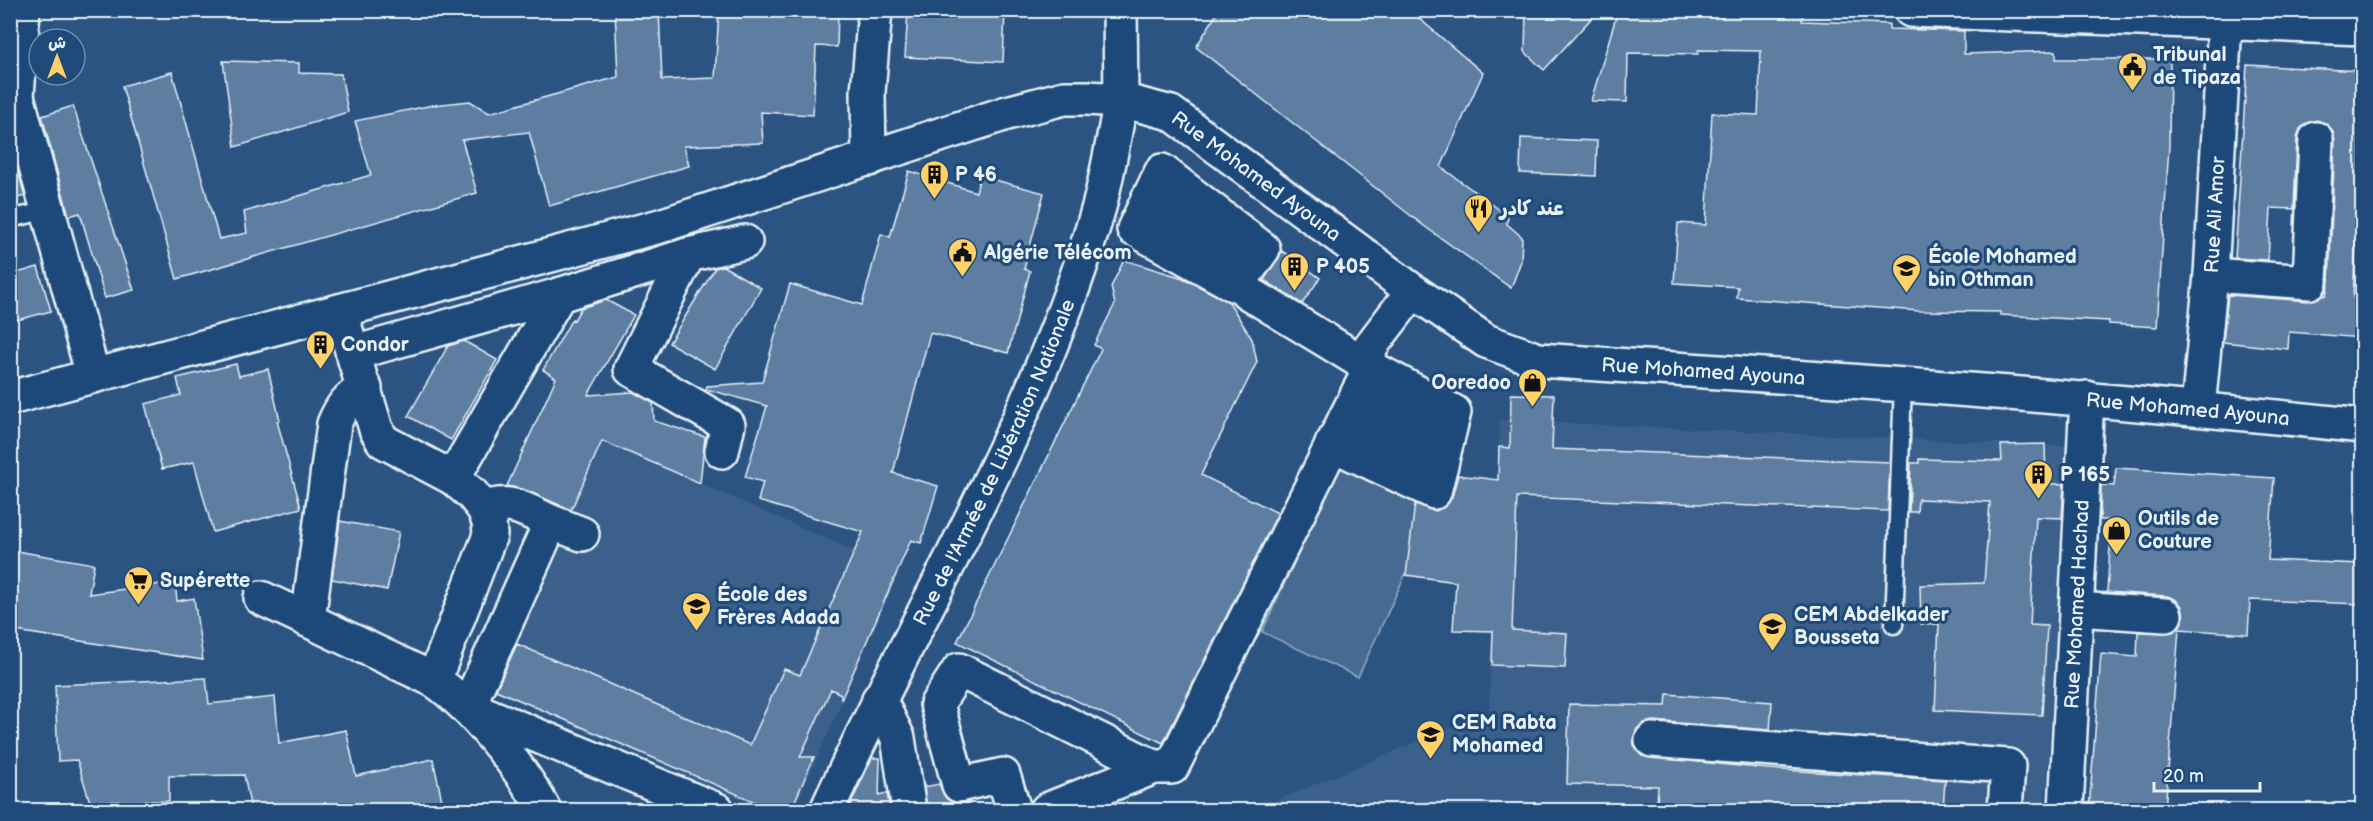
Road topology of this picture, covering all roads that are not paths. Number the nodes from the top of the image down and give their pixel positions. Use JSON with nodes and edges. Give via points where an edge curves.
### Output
{"nodes":[{"id":1,"x":23,"y":10,"type":"edge"},
{"id":2,"x":875,"y":10,"type":"edge"},
{"id":3,"x":1120,"y":10,"type":"edge"},
{"id":4,"x":1911,"y":10,"type":"edge"},
{"id":5,"x":2225,"y":22,"type":"junction"},
{"id":6,"x":2362,"y":28,"type":"edge"},
{"id":7,"x":1121,"y":100,"type":"junction"},
{"id":8,"x":2316,"y":139,"type":"dead end"},
{"id":9,"x":869,"y":159,"type":"junction"},
{"id":10,"x":1148,"y":199,"type":"dead end"},
{"id":11,"x":48,"y":210,"type":"junction"},
{"id":12,"x":10,"y":219,"type":"edge"},
{"id":13,"x":745,"y":242,"type":"dead end"},
{"id":14,"x":688,"y":255,"type":"junction"},
{"id":15,"x":2211,"y":275,"type":"junction"},
{"id":16,"x":1413,"y":291,"type":"junction"},
{"id":17,"x":559,"y":295,"type":"junction"},
{"id":18,"x":340,"y":311,"type":"junction"},
{"id":19,"x":354,"y":353,"type":"junction"},
{"id":20,"x":93,"y":376,"type":"junction"},
{"id":21,"x":1903,"y":384,"type":"junction"},
{"id":22,"x":365,"y":388,"type":"junction"},
{"id":23,"x":10,"y":398,"type":"edge"},
{"id":24,"x":2087,"y":398,"type":"junction"},
{"id":25,"x":1351,"y":405,"type":"junction"},
{"id":26,"x":2198,"y":408,"type":"junction"},
{"id":27,"x":2362,"y":426,"type":"edge"},
{"id":28,"x":722,"y":451,"type":"dead end"},
{"id":29,"x":453,"y":478,"type":"junction"},
{"id":30,"x":484,"y":509,"type":"junction"},
{"id":31,"x":551,"y":522,"type":"junction"},
{"id":32,"x":582,"y":534,"type":"dead end"},
{"id":33,"x":261,"y":598,"type":"dead end"},
{"id":34,"x":2076,"y":609,"type":"junction"},
{"id":35,"x":2165,"y":615,"type":"dead end"},
{"id":36,"x":308,"y":620,"type":"junction"},
{"id":37,"x":1894,"y":625,"type":"dead end"},
{"id":38,"x":434,"y":680,"type":"junction"},
{"id":39,"x":879,"y":699,"type":"junction"},
{"id":40,"x":468,"y":707,"type":"junction"},
{"id":41,"x":1652,"y":740,"type":"dead end"},
{"id":42,"x":1154,"y":767,"type":"junction"},
{"id":43,"x":544,"y":810,"type":"edge"},
{"id":44,"x":717,"y":810,"type":"edge"},
{"id":45,"x":827,"y":810,"type":"edge"},
{"id":46,"x":909,"y":810,"type":"edge"},
{"id":47,"x":1014,"y":810,"type":"edge"},
{"id":48,"x":1047,"y":810,"type":"edge"},
{"id":49,"x":2005,"y":810,"type":"edge"},
{"id":50,"x":2066,"y":810,"type":"edge"}],
"edges":[{"from":1,"to":11,"type":"street","via":[[17,96]]},
{"from":2,"to":9,"type":"street","via":[[868,92]]},
{"from":3,"to":7,"type":"street","name":"Rue de l'Armée de Libération Nationale"},
{"from":4,"to":5,"type":"street"},
{"from":5,"to":6,"type":"street"},
{"from":5,"to":15,"type":"street","name":"Rue Ali Amor"},
{"from":7,"to":9,"type":"street","name":"Rue Mohamed Ayouna","via":[[1064,98]]},
{"from":7,"to":16,"type":"street","name":"Rue Mohamed Ayouna","via":[[1171,113]]},
{"from":7,"to":39,"type":"street","name":"Rue de l'Armée de Libération Nationale","via":[[1099,205],[1053,338],[958,546]]},
{"from":8,"to":15,"type":"street","via":[[2310,282]]},
{"from":9,"to":18,"type":"street","name":"Rue Mohamed Ayouna","via":[[660,226]]},
{"from":10,"to":25,"type":"street","via":[[1234,254],[1240,281],[1247,292]]},
{"from":11,"to":12,"type":"lane"},
{"from":11,"to":20,"type":"street"},
{"from":13,"to":14,"type":"street"},
{"from":14,"to":17,"type":"street"},
{"from":14,"to":28,"type":"street","via":[[631,369],[728,425]]},
{"from":15,"to":26,"type":"street","name":"Rue Ali Amor"},
{"from":16,"to":21,"type":"street","name":"Rue Mohamed Ayouna","via":[[1486,341],[1538,360]]},
{"from":16,"to":25,"type":"street","via":[[1370,347]]},
{"from":17,"to":19,"type":"street"},
{"from":17,"to":29,"type":"street"},
{"from":18,"to":19,"type":"street"},
{"from":18,"to":20,"type":"street","name":"Rue Mohamed Ayouna"},
{"from":19,"to":22,"type":"street"},
{"from":20,"to":23,"type":"street","name":"Rue Mohamed Ayouna"},
{"from":21,"to":24,"type":"street","name":"Rue Mohamed Ayouna"},
{"from":21,"to":37,"type":"lane"},
{"from":22,"to":29,"type":"street","via":[[383,441]]},
{"from":22,"to":36,"type":"street","via":[[351,396],[334,424]]},
{"from":24,"to":26,"type":"street","name":"Rue Mohamed Ayouna"},
{"from":24,"to":34,"type":"street","name":"Rue Mohamed Hachad"},
{"from":25,"to":25,"type":"street","via":[[1444,452],[1434,492]]},
{"from":25,"to":42,"type":"street","via":[[1172,767]]},
{"from":26,"to":27,"type":"street","name":"Rue Mohamed Ayouna"},
{"from":29,"to":30,"type":"street"},
{"from":30,"to":31,"type":"street","via":[[499,503],[510,504]]},
{"from":30,"to":38,"type":"street","via":[[490,535]]},
{"from":31,"to":32,"type":"street"},
{"from":31,"to":40,"type":"street"},
{"from":33,"to":36,"type":"street"},
{"from":34,"to":35,"type":"street"},
{"from":34,"to":50,"type":"street","name":"Rue Mohamed Hachad"},
{"from":36,"to":38,"type":"street"},
{"from":38,"to":40,"type":"street"},
{"from":39,"to":45,"type":"street","name":"Rue de l'Armée de Libération Nationale"},
{"from":39,"to":46,"type":"street","via":[[898,738]]},
{"from":40,"to":43,"type":"street"},
{"from":40,"to":44,"type":"street"},
{"from":41,"to":49,"type":"street","via":[[2008,766]]},
{"from":42,"to":47,"type":"street","via":[[959,669],[937,704],[959,785],[1003,775]]},
{"from":42,"to":48,"type":"street"}]}
